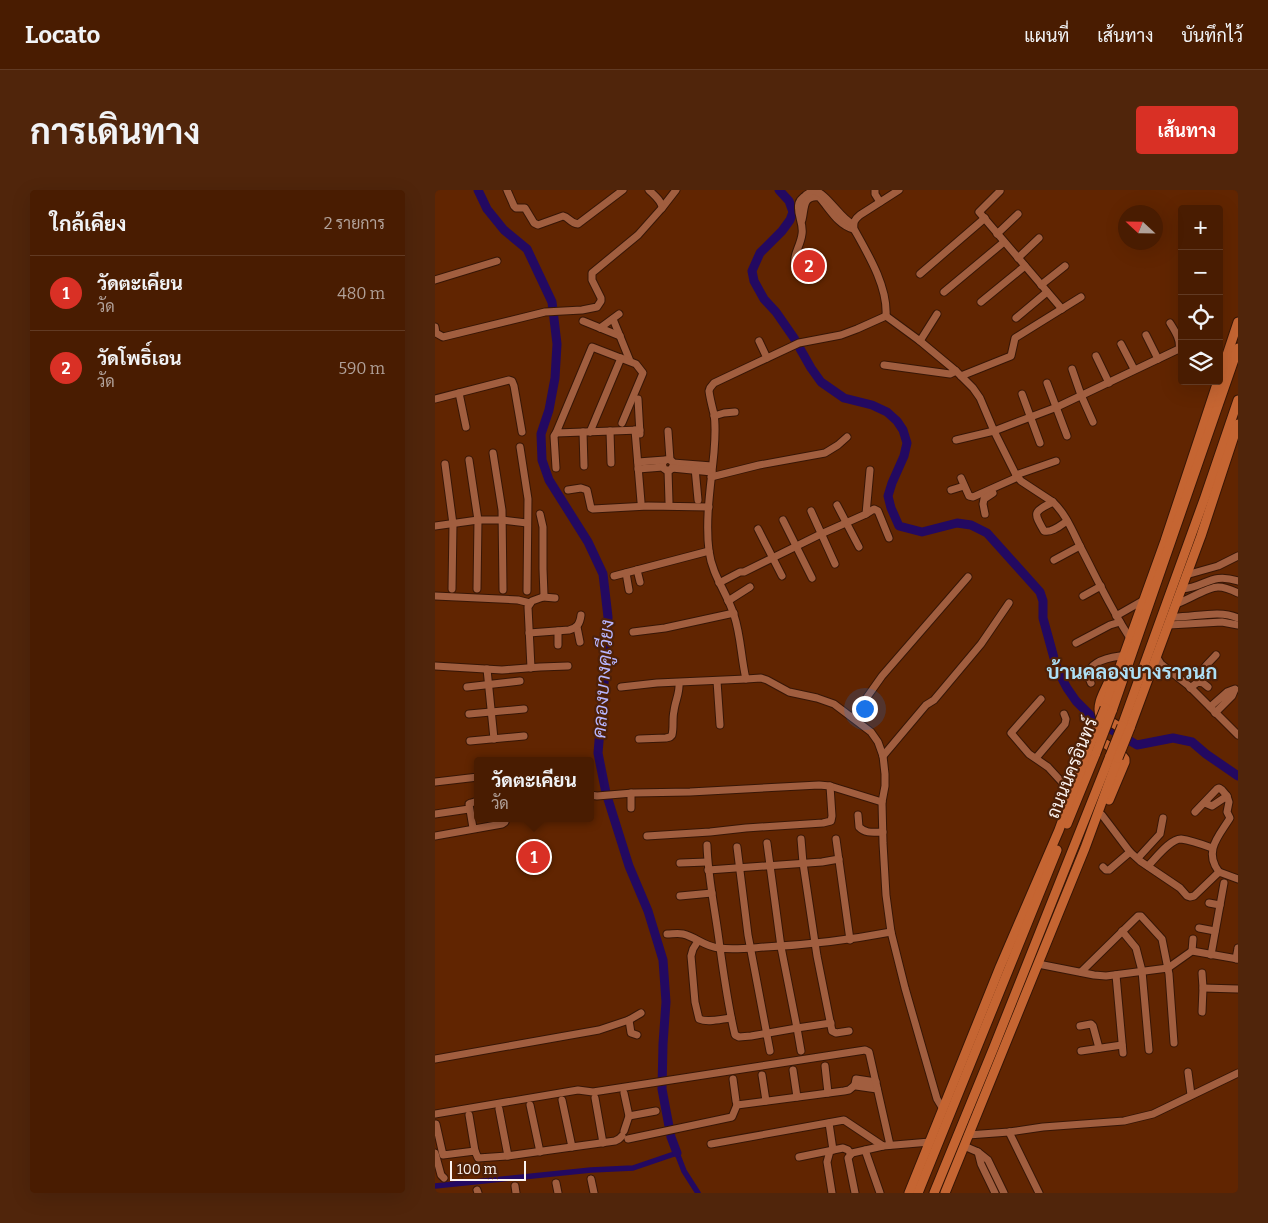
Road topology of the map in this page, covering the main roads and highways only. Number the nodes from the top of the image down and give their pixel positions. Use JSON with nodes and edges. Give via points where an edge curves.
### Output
{"nodes":[{"id":1,"x":1238,"y":322,"type":"edge"},
{"id":2,"x":1238,"y":344,"type":"edge"},
{"id":3,"x":1238,"y":348,"type":"edge"},
{"id":4,"x":1223,"y":368,"type":"edge"},
{"id":5,"x":1217,"y":385,"type":"edge"},
{"id":6,"x":1214,"y":395,"type":"junction"},
{"id":7,"x":1238,"y":400,"type":"edge"},
{"id":8,"x":1238,"y":424,"type":"edge"},
{"id":9,"x":1130,"y":639,"type":"junction"},
{"id":10,"x":1155,"y":660,"type":"junction"},
{"id":11,"x":1109,"y":709,"type":"junction"},
{"id":12,"x":1126,"y":727,"type":"junction"},
{"id":13,"x":1092,"y":751,"type":"junction"},
{"id":14,"x":1114,"y":757,"type":"junction"},
{"id":15,"x":1059,"y":830,"type":"junction"},
{"id":16,"x":1085,"y":848,"type":"junction"},
{"id":17,"x":957,"y":1166,"type":"junction"},
{"id":18,"x":909,"y":1193,"type":"edge"},
{"id":19,"x":918,"y":1193,"type":"edge"},
{"id":20,"x":934,"y":1193,"type":"edge"},
{"id":21,"x":939,"y":1193,"type":"edge"},
{"id":22,"x":945,"y":1193,"type":"edge"}],
"edges":[{"from":1,"to":4,"type":"main road","name":"ถนนนครอินทร์"},
{"from":2,"to":6,"type":"main road"},
{"from":3,"to":11,"type":"main road","name":"ถนนนครอินทร์"},
{"from":5,"to":6,"type":"main road","name":"ถนนนครอินทร์"},
{"from":6,"to":9,"type":"main road","name":"ถนนนครอินทร์"},
{"from":7,"to":12,"type":"main road","name":"ถนนนครอินทร์"},
{"from":8,"to":10,"type":"main road","name":"ถนนนครอินทร์"},
{"from":9,"to":10,"type":"main road","via":[[1101,699],[1099,711],[1100,715],[1128,733],[1137,723]]},
{"from":9,"to":11,"type":"main road","name":"ถนนนครอินทร์"},
{"from":10,"to":12,"type":"main road","name":"ถนนนครอินทร์"},
{"from":11,"to":13,"type":"main road","name":"ถนนนครอินทร์","bridge":true},
{"from":12,"to":14,"type":"main road","name":"ถนนนครอินทร์","bridge":true},
{"from":13,"to":15,"type":"main road","name":"ถนนนครอินทร์"},
{"from":13,"to":19,"type":"main road","name":"ถนนนครอินทร์"},
{"from":14,"to":16,"type":"main road","name":"ถนนนครอินทร์"},
{"from":14,"to":20,"type":"main road","name":"ถนนนครอินทร์"},
{"from":15,"to":16,"type":"main road","via":[[1071,784],[1090,738],[1096,737],[1121,754],[1125,762]]},
{"from":15,"to":18,"type":"main road","name":"ถนนนครอินทร์"},
{"from":16,"to":17,"type":"main road","name":"ถนนนครอินทร์"},
{"from":17,"to":21,"type":"main road"},
{"from":17,"to":22,"type":"main road","name":"ถนนนครอินทร์"}]}
